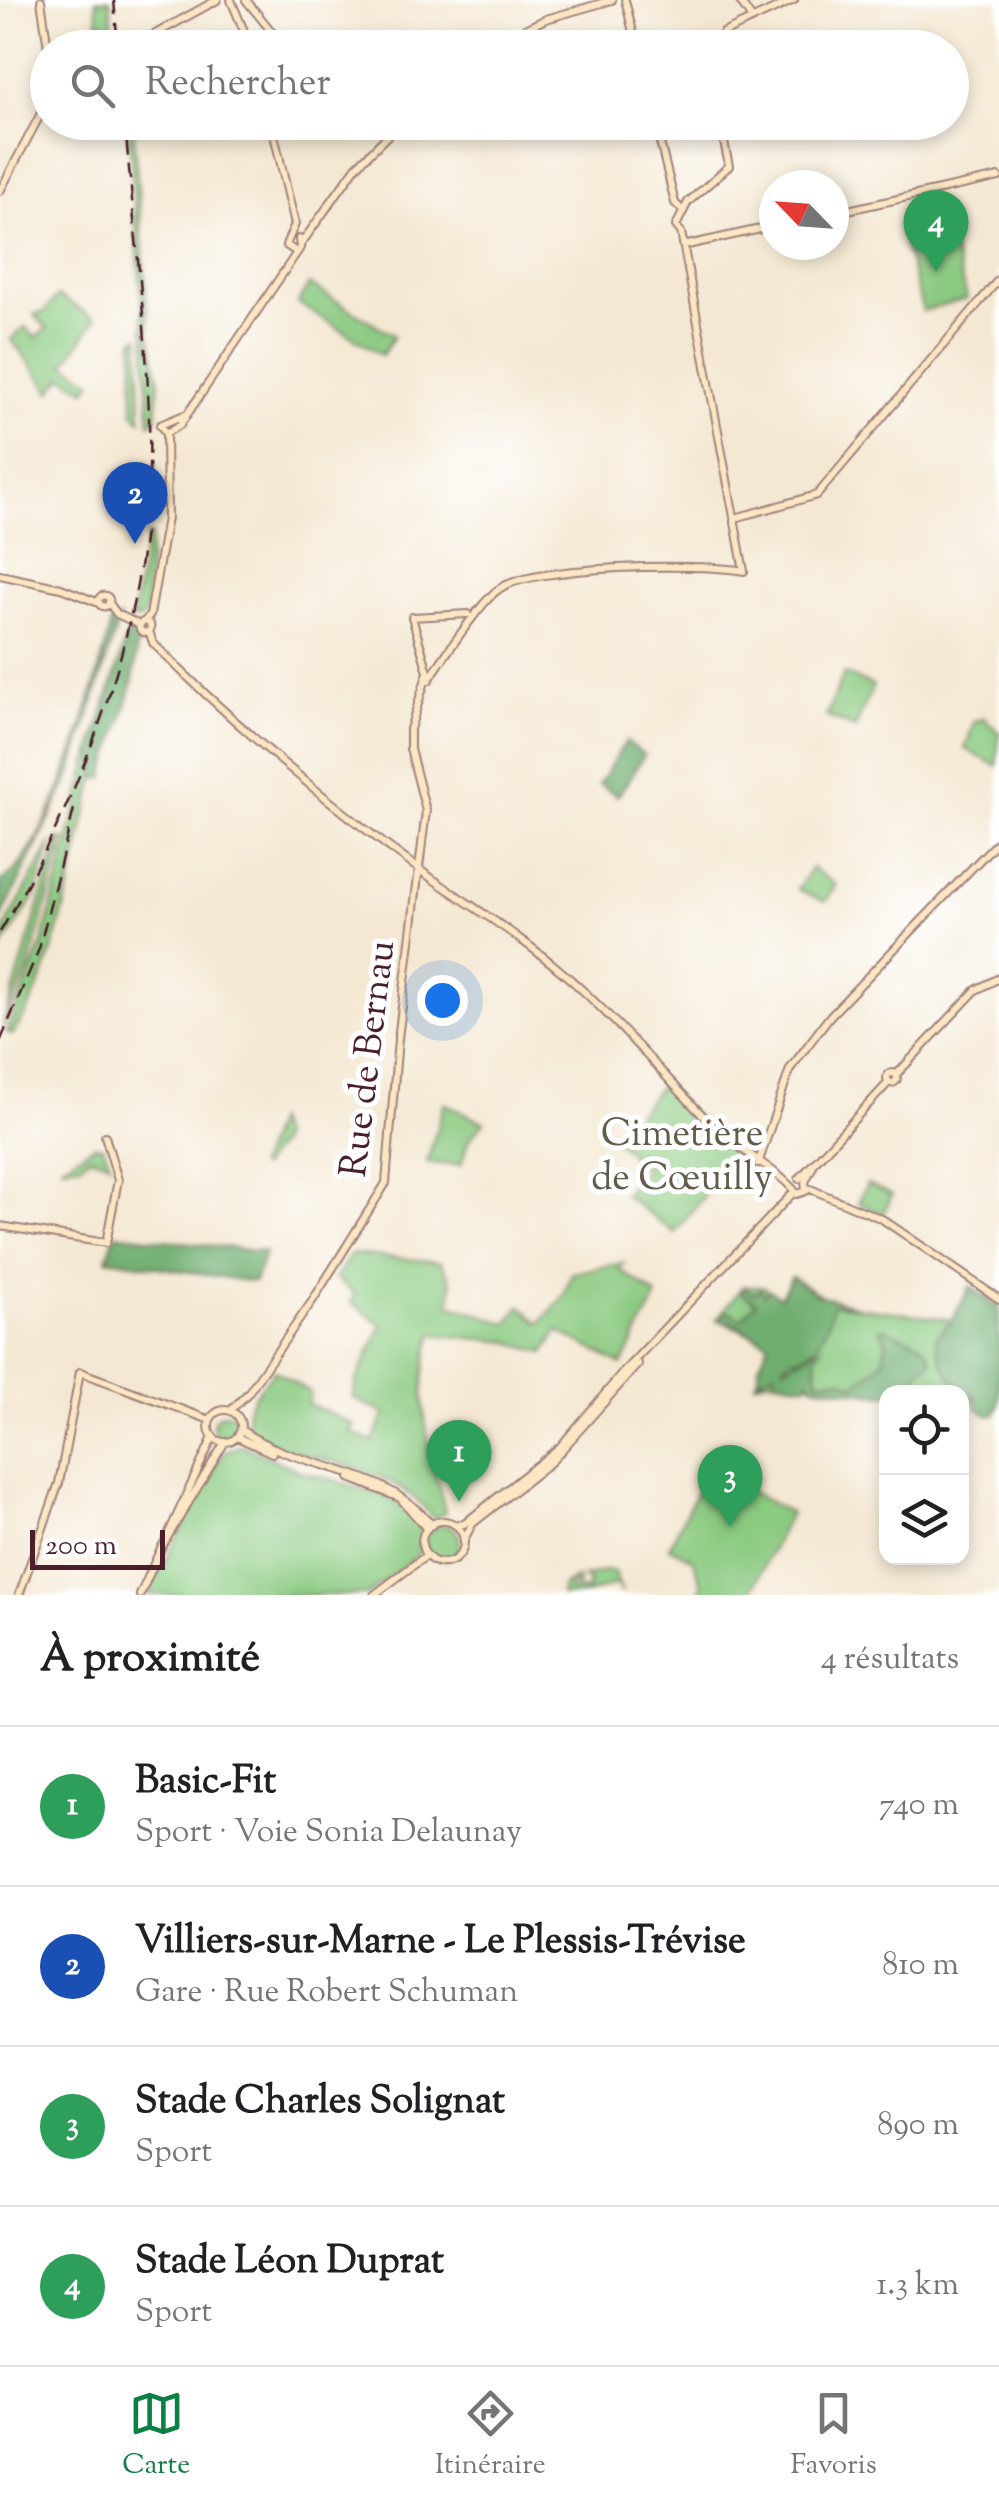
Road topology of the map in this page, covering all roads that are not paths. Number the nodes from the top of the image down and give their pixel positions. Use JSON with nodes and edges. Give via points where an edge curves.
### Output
{"nodes":[{"id":1,"x":41,"y":0,"type":"edge"},
{"id":2,"x":217,"y":0,"type":"edge"},
{"id":3,"x":232,"y":0,"type":"edge"},
{"id":4,"x":246,"y":0,"type":"edge"},
{"id":5,"x":612,"y":0,"type":"edge"},
{"id":6,"x":625,"y":0,"type":"edge"},
{"id":7,"x":739,"y":0,"type":"edge"},
{"id":8,"x":794,"y":0,"type":"edge"},
{"id":9,"x":577,"y":4,"type":"edge"},
{"id":10,"x":752,"y":18,"type":"junction"},
{"id":11,"x":45,"y":30,"type":"edge"},
{"id":12,"x":163,"y":30,"type":"edge"},
{"id":13,"x":244,"y":30,"type":"edge"},
{"id":14,"x":270,"y":30,"type":"edge"},
{"id":15,"x":522,"y":30,"type":"edge"},
{"id":16,"x":632,"y":30,"type":"edge"},
{"id":17,"x":729,"y":30,"type":"edge"},
{"id":18,"x":30,"y":134,"type":"edge"},
{"id":19,"x":275,"y":140,"type":"edge"},
{"id":20,"x":383,"y":140,"type":"edge"},
{"id":21,"x":659,"y":140,"type":"edge"},
{"id":22,"x":724,"y":140,"type":"edge"},
{"id":23,"x":999,"y":178,"type":"edge"},
{"id":24,"x":0,"y":190,"type":"edge"},
{"id":25,"x":682,"y":210,"type":"junction"},
{"id":26,"x":849,"y":210,"type":"edge"},
{"id":27,"x":759,"y":229,"type":"edge"},
{"id":28,"x":297,"y":240,"type":"junction"},
{"id":29,"x":684,"y":246,"type":"junction"},
{"id":30,"x":292,"y":250,"type":"junction"},
{"id":31,"x":999,"y":279,"type":"edge"},
{"id":32,"x":735,"y":518,"type":"junction"},
{"id":33,"x":0,"y":575,"type":"edge"},
{"id":34,"x":468,"y":614,"type":"dead end"},
{"id":35,"x":146,"y":625,"type":"junction"},
{"id":36,"x":431,"y":672,"type":"junction"},
{"id":37,"x":999,"y":840,"type":"edge"},
{"id":38,"x":421,"y":869,"type":"junction"},
{"id":39,"x":999,"y":978,"type":"edge"},
{"id":40,"x":105,"y":1136,"type":"dead end"},
{"id":41,"x":758,"y":1164,"type":"junction"},
{"id":42,"x":799,"y":1184,"type":"junction"},
{"id":43,"x":0,"y":1228,"type":"edge"},
{"id":44,"x":27,"y":1231,"type":"junction"},
{"id":45,"x":999,"y":1299,"type":"edge"},
{"id":46,"x":657,"y":1339,"type":"junction"},
{"id":47,"x":248,"y":1393,"type":"junction"},
{"id":48,"x":230,"y":1411,"type":"junction"},
{"id":49,"x":238,"y":1417,"type":"junction"},
{"id":50,"x":210,"y":1420,"type":"junction"},
{"id":51,"x":239,"y":1434,"type":"junction"},
{"id":52,"x":214,"y":1437,"type":"junction"},
{"id":53,"x":225,"y":1442,"type":"junction"},
{"id":54,"x":455,"y":1525,"type":"junction"},
{"id":55,"x":430,"y":1527,"type":"junction"},
{"id":56,"x":167,"y":1538,"type":"junction"},
{"id":57,"x":464,"y":1540,"type":"junction"},
{"id":58,"x":427,"y":1555,"type":"junction"},
{"id":59,"x":20,"y":1595,"type":"edge"},
{"id":60,"x":140,"y":1595,"type":"edge"},
{"id":61,"x":374,"y":1595,"type":"edge"}],
"edges":[{"from":1,"to":11,"type":"street"},
{"from":2,"to":12,"type":"street"},
{"from":3,"to":13,"type":"street"},
{"from":4,"to":14,"type":"street"},
{"from":5,"to":9,"type":"street"},
{"from":6,"to":16,"type":"street"},
{"from":7,"to":10,"type":"street"},
{"from":8,"to":10,"type":"street"},
{"from":9,"to":15,"type":"street"},
{"from":10,"to":17,"type":"street"},
{"from":18,"to":24,"type":"street"},
{"from":19,"to":28,"type":"street"},
{"from":20,"to":28,"type":"street"},
{"from":21,"to":25,"type":"street"},
{"from":22,"to":25,"type":"street","via":[[730,166]]},
{"from":23,"to":26,"type":"street"},
{"from":25,"to":29,"type":"street","via":[[676,226]]},
{"from":27,"to":29,"type":"street"},
{"from":28,"to":30,"type":"street"},
{"from":28,"to":30,"type":"street"},
{"from":29,"to":32,"type":"street"},
{"from":30,"to":35,"type":"street","via":[[189,411],[174,426],[160,425],[166,433],[168,518]]},
{"from":31,"to":32,"type":"street","via":[[817,494]]},
{"from":32,"to":36,"type":"street","name":"Rue de Bernau","via":[[744,570],[558,575],[504,586]]},
{"from":33,"to":35,"type":"street","via":[[103,603]]},
{"from":34,"to":36,"type":"street","via":[[412,617]]},
{"from":35,"to":38,"type":"street","via":[[154,643],[210,698]]},
{"from":36,"to":38,"type":"street","name":"Rue de Bernau","via":[[410,729],[426,811]]},
{"from":37,"to":41,"type":"street","via":[[830,1016],[790,1069]]},
{"from":38,"to":41,"type":"street","via":[[566,975]]},
{"from":38,"to":47,"type":"street","name":"Rue de Bernau","via":[[386,1183]]},
{"from":39,"to":42,"type":"street","via":[[976,990],[896,1075],[889,1074],[889,1082]]},
{"from":40,"to":44,"type":"street","via":[[118,1180],[106,1244]]},
{"from":41,"to":42,"type":"street"},
{"from":42,"to":45,"type":"street","via":[[882,1220]]},
{"from":42,"to":46,"type":"street"},
{"from":43,"to":44,"type":"street"},
{"from":43,"to":44,"type":"street"},
{"from":46,"to":54,"type":"street","via":[[540,1466]]},
{"from":46,"to":57,"type":"street","via":[[574,1439],[472,1524]]},
{"from":47,"to":48,"type":"street","name":"Rue de Bernau"},
{"from":47,"to":49,"type":"street","name":"Rue de Bernau"},
{"from":48,"to":49,"type":"street"},
{"from":48,"to":50,"type":"street"},
{"from":49,"to":51,"type":"street"},
{"from":50,"to":52,"type":"street"},
{"from":50,"to":59,"type":"street","via":[[80,1372],[59,1483]]},
{"from":51,"to":53,"type":"street"},
{"from":51,"to":55,"type":"street","via":[[284,1459],[384,1489]]},
{"from":52,"to":53,"type":"street"},
{"from":52,"to":56,"type":"street"},
{"from":53,"to":56,"type":"street"},
{"from":54,"to":55,"type":"street"},
{"from":54,"to":57,"type":"street"},
{"from":55,"to":58,"type":"street","via":[[423,1542]]},
{"from":56,"to":60,"type":"street"},
{"from":57,"to":58,"type":"street","via":[[450,1562]]},
{"from":58,"to":61,"type":"street"}]}
